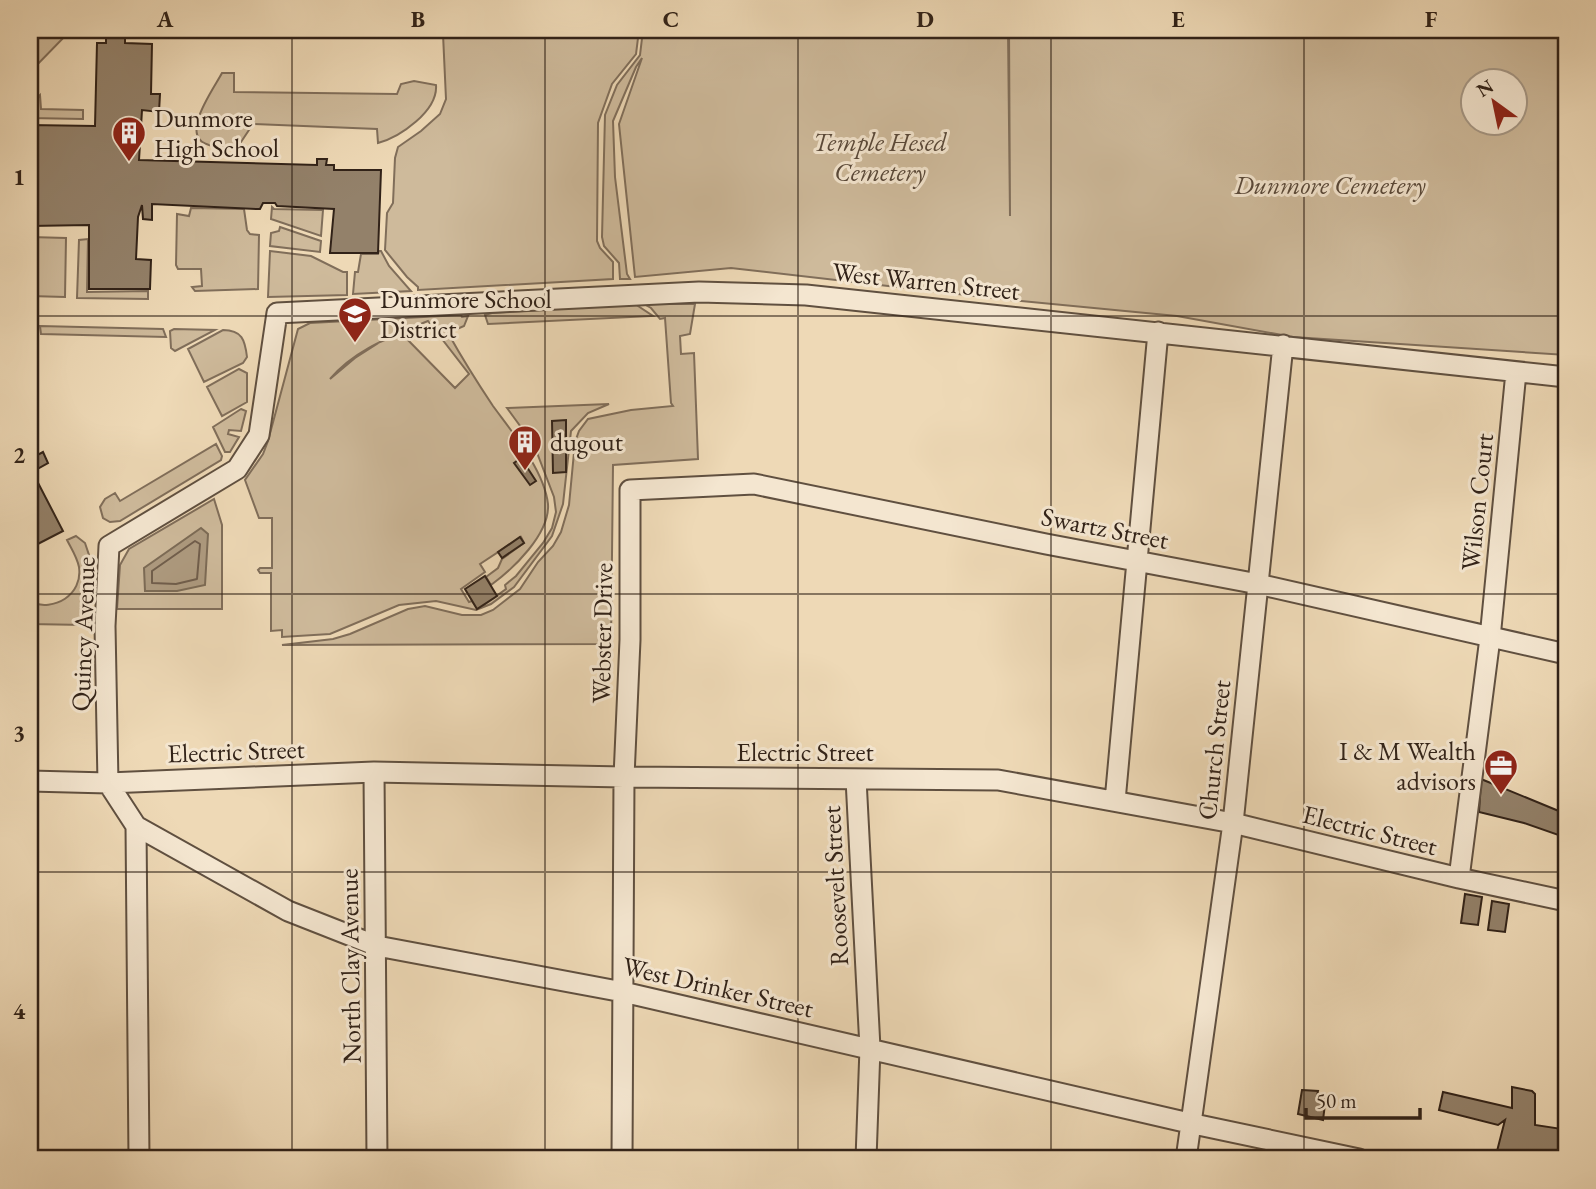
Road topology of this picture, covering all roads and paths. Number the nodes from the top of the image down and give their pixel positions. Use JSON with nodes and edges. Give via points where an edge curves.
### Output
{"nodes":[{"id":1,"x":277,"y":313,"type":"joint"},
{"id":2,"x":1158,"y":332,"type":"junction"},
{"id":3,"x":1283,"y":345,"type":"junction"},
{"id":4,"x":1516,"y":372,"type":"junction"},
{"id":5,"x":1566,"y":377,"type":"edge"},
{"id":6,"x":630,"y":490,"type":"joint"},
{"id":7,"x":1135,"y":561,"type":"junction"},
{"id":8,"x":1258,"y":584,"type":"junction"},
{"id":9,"x":1490,"y":638,"type":"junction"},
{"id":10,"x":1566,"y":654,"type":"edge"},
{"id":11,"x":373,"y":772,"type":"junction"},
{"id":12,"x":624,"y":777,"type":"junction"},
{"id":13,"x":856,"y":779,"type":"junction"},
{"id":14,"x":30,"y":780,"type":"edge"},
{"id":15,"x":108,"y":783,"type":"junction"},
{"id":16,"x":1115,"y":801,"type":"junction"},
{"id":17,"x":1233,"y":823,"type":"junction"},
{"id":18,"x":136,"y":826,"type":"junction"},
{"id":19,"x":1458,"y":878,"type":"junction"},
{"id":20,"x":1566,"y":901,"type":"edge"},
{"id":21,"x":377,"y":946,"type":"junction"},
{"id":22,"x":623,"y":992,"type":"junction"},
{"id":23,"x":870,"y":1048,"type":"junction"},
{"id":24,"x":1189,"y":1123,"type":"junction"},
{"id":25,"x":1354,"y":1158,"type":"edge"},
{"id":26,"x":139,"y":1159,"type":"edge"},
{"id":27,"x":377,"y":1159,"type":"edge"},
{"id":28,"x":622,"y":1159,"type":"edge"},
{"id":29,"x":866,"y":1159,"type":"edge"},
{"id":30,"x":1186,"y":1159,"type":"edge"}],
"edges":[{"from":1,"to":2,"type":"street","name":"West Warren Street","via":[[726,292],[806,295]]},
{"from":1,"to":15,"type":"street","name":"Quincy Avenue","via":[[259,435],[237,469],[109,546],[104,626]]},
{"from":2,"to":3,"type":"street","name":"West Warren Street"},
{"from":2,"to":7,"type":"street"},
{"from":3,"to":4,"type":"street","name":"West Warren Street"},
{"from":3,"to":8,"type":"street","name":"Church Street"},
{"from":4,"to":5,"type":"street","name":"West Warren Street"},
{"from":4,"to":9,"type":"street","name":"Wilson Court"},
{"from":6,"to":7,"type":"street","name":"Swartz Street","via":[[754,484]]},
{"from":6,"to":12,"type":"street","name":"Webster Drive","via":[[631,640]]},
{"from":7,"to":8,"type":"street","name":"Swartz Street"},
{"from":7,"to":16,"type":"street"},
{"from":8,"to":9,"type":"street","name":"Swartz Street"},
{"from":8,"to":17,"type":"street","name":"Church Street"},
{"from":9,"to":10,"type":"street","name":"Swartz Street"},
{"from":9,"to":19,"type":"street","name":"Wilson Court"},
{"from":11,"to":12,"type":"street","name":"Electric Street"},
{"from":11,"to":15,"type":"street","name":"Electric Street"},
{"from":11,"to":21,"type":"street","name":"North Clay Avenue"},
{"from":12,"to":13,"type":"street","name":"Electric Street"},
{"from":12,"to":22,"type":"street","name":"Webster Drive"},
{"from":13,"to":16,"type":"street","name":"Electric Street","via":[[998,780]]},
{"from":13,"to":23,"type":"street","name":"Roosevelt Street"},
{"from":14,"to":15,"type":"street","name":"Electric Street"},
{"from":15,"to":18,"type":"street","name":"West Drinker Street"},
{"from":16,"to":17,"type":"street","name":"Electric Street"},
{"from":17,"to":19,"type":"street","name":"Electric Street"},
{"from":17,"to":24,"type":"street","name":"Church Street"},
{"from":18,"to":21,"type":"street","name":"West Drinker Street","via":[[288,911]]},
{"from":18,"to":26,"type":"street"},
{"from":19,"to":20,"type":"street","name":"Electric Street"},
{"from":21,"to":22,"type":"street","name":"West Drinker Street"},
{"from":21,"to":27,"type":"street","name":"North Clay Avenue"},
{"from":22,"to":23,"type":"street","name":"West Drinker Street"},
{"from":22,"to":28,"type":"street","name":"Webster Drive"},
{"from":23,"to":24,"type":"street","name":"West Drinker Street"},
{"from":23,"to":29,"type":"street","name":"Roosevelt Street"},
{"from":24,"to":25,"type":"street","name":"West Drinker Street"},
{"from":24,"to":30,"type":"street","name":"Church Street"}]}
